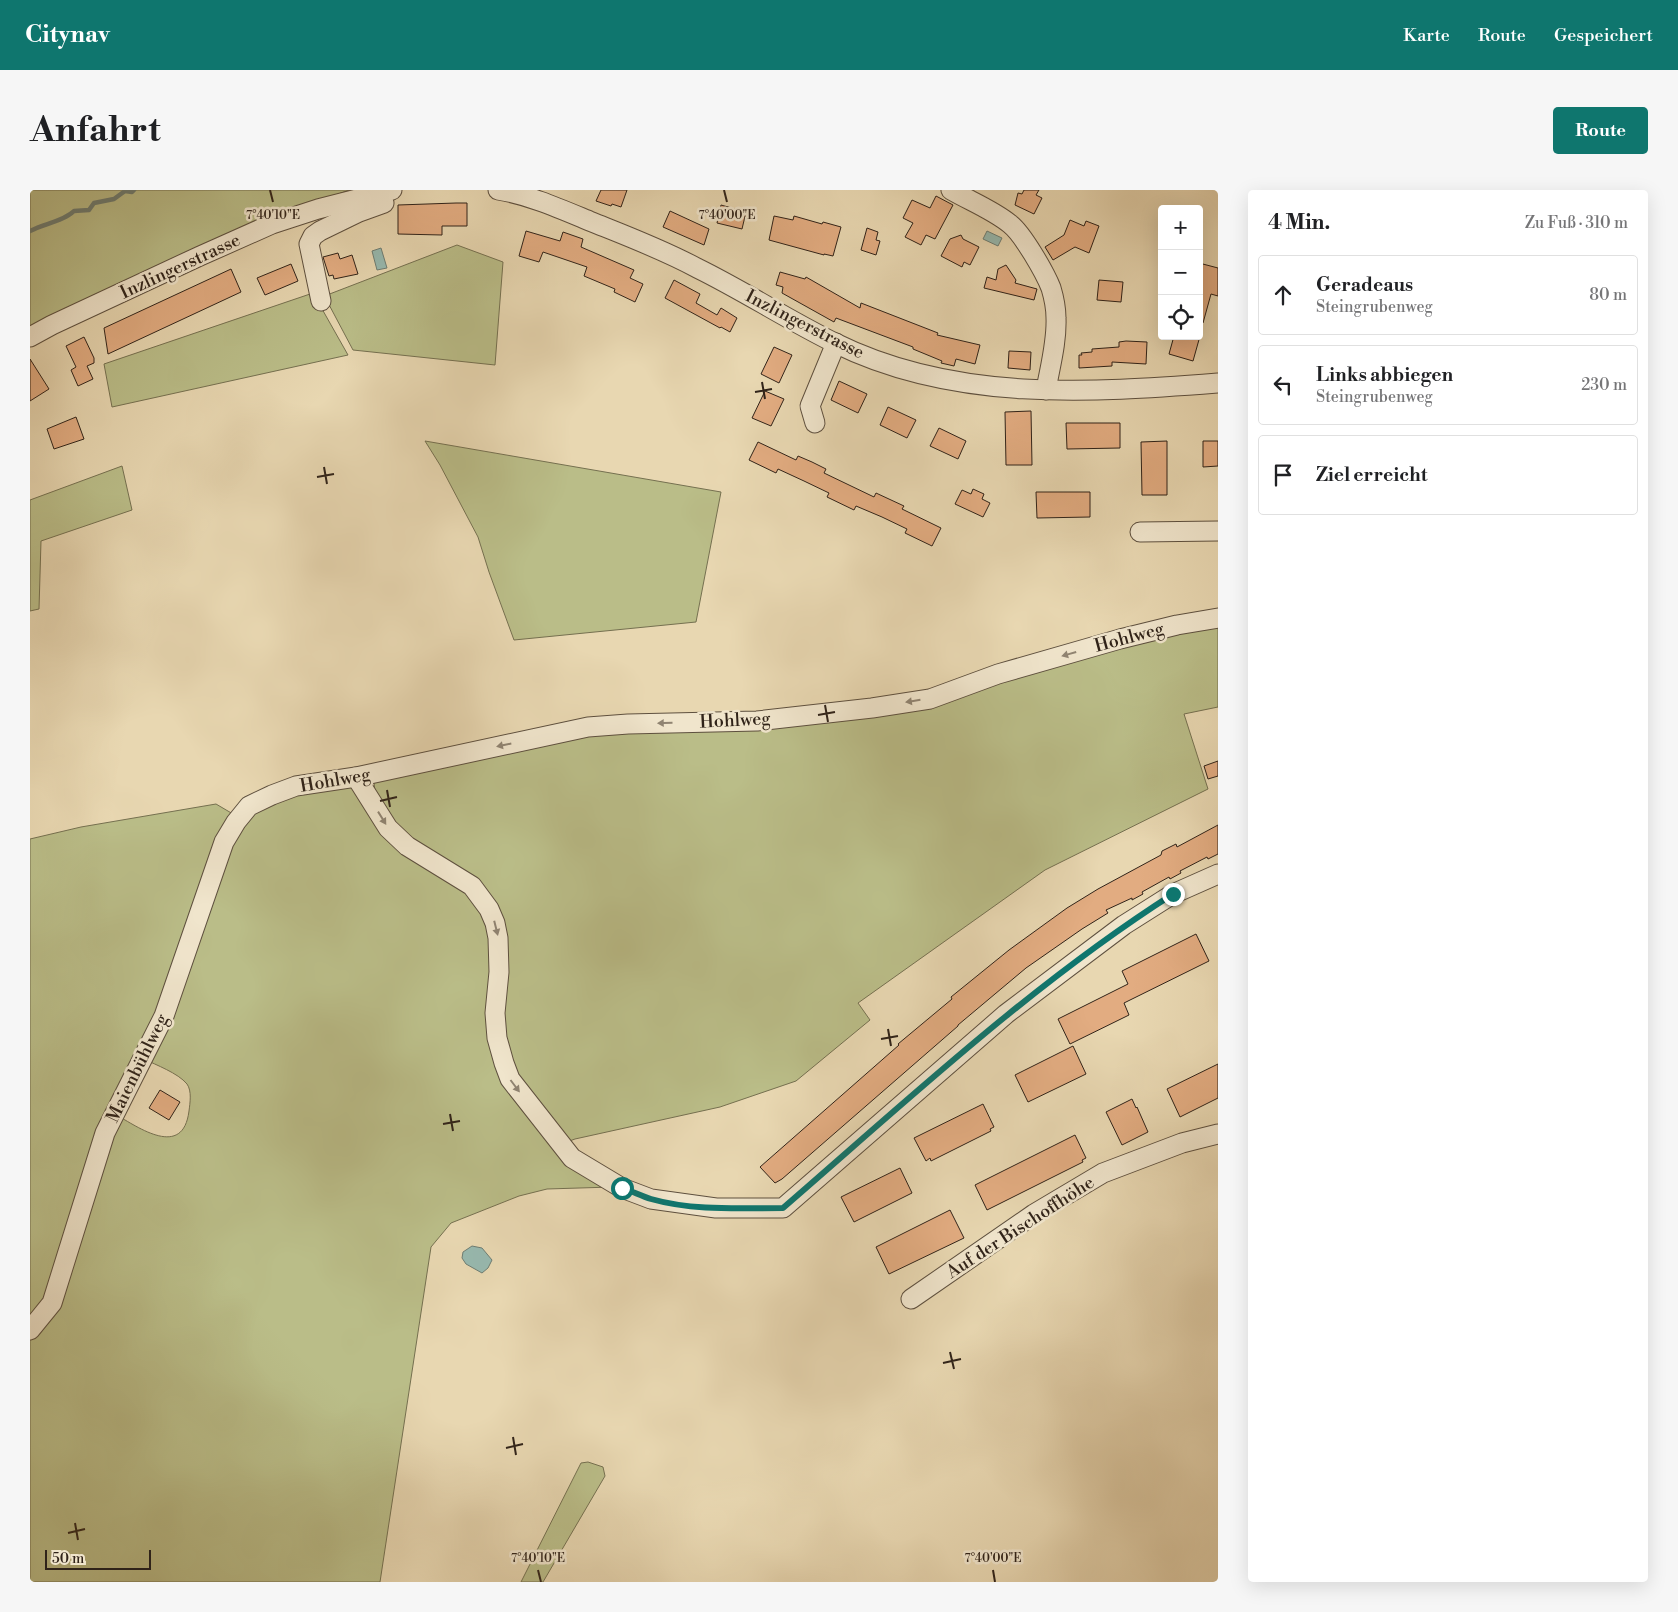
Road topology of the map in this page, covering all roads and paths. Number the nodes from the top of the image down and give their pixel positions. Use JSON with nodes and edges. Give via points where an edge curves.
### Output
{"nodes":[{"id":1,"x":498,"y":190,"type":"edge"},
{"id":2,"x":951,"y":190,"type":"edge"},
{"id":3,"x":396,"y":193,"type":"edge"},
{"id":4,"x":320,"y":301,"type":"dead end"},
{"id":5,"x":30,"y":337,"type":"edge"},
{"id":6,"x":836,"y":343,"type":"junction"},
{"id":7,"x":1218,"y":383,"type":"edge"},
{"id":8,"x":1046,"y":390,"type":"junction"},
{"id":9,"x":815,"y":423,"type":"dead end"},
{"id":10,"x":1218,"y":531,"type":"edge"},
{"id":11,"x":1140,"y":532,"type":"dead end"},
{"id":12,"x":1218,"y":618,"type":"edge"},
{"id":13,"x":356,"y":777,"type":"junction"},
{"id":14,"x":249,"y":806,"type":"joint"},
{"id":15,"x":1218,"y":874,"type":"edge"},
{"id":16,"x":1218,"y":1134,"type":"edge"},
{"id":17,"x":911,"y":1299,"type":"dead end"},
{"id":18,"x":30,"y":1330,"type":"edge"}],
"edges":[{"from":1,"to":6,"type":"street","name":"Inzlingerstrasse","via":[[542,202],[696,267]]},
{"from":2,"to":8,"type":"street","via":[[1011,225],[1025,241],[1051,288],[1056,334]]},
{"from":3,"to":4,"type":"street","via":[[400,198],[359,212],[313,236],[309,244]]},
{"from":3,"to":5,"type":"street","name":"Inzlingerstrasse","via":[[318,209],[272,224]]},
{"from":6,"to":8,"type":"street","name":"Inzlingerstrasse","via":[[939,379]]},
{"from":6,"to":9,"type":"street","via":[[810,406]]},
{"from":7,"to":8,"type":"street","name":"Inzlingerstrasse"},
{"from":10,"to":11,"type":"street"},
{"from":12,"to":13,"type":"street","name":"Hohlweg","one_way":true,"via":[[1120,639],[998,674],[930,699],[757,721],[588,728]]},
{"from":13,"to":14,"type":"street","name":"Hohlweg","via":[[296,786]]},
{"from":13,"to":15,"type":"street","one_way":true,"via":[[388,828],[407,846],[472,886],[489,909],[498,938],[497,1038],[504,1063],[510,1079],[572,1158],[622,1188],[652,1199],[716,1208],[783,1208],[1006,1014],[1124,925],[1173,894]]},
{"from":14,"to":18,"type":"street","name":"Maienbühlweg","via":[[224,842],[164,1016],[105,1133],[52,1303]]},
{"from":16,"to":17,"type":"street","name":"Auf der Bischoffhöhe","via":[[1182,1143],[1103,1173],[1034,1214]]}]}
